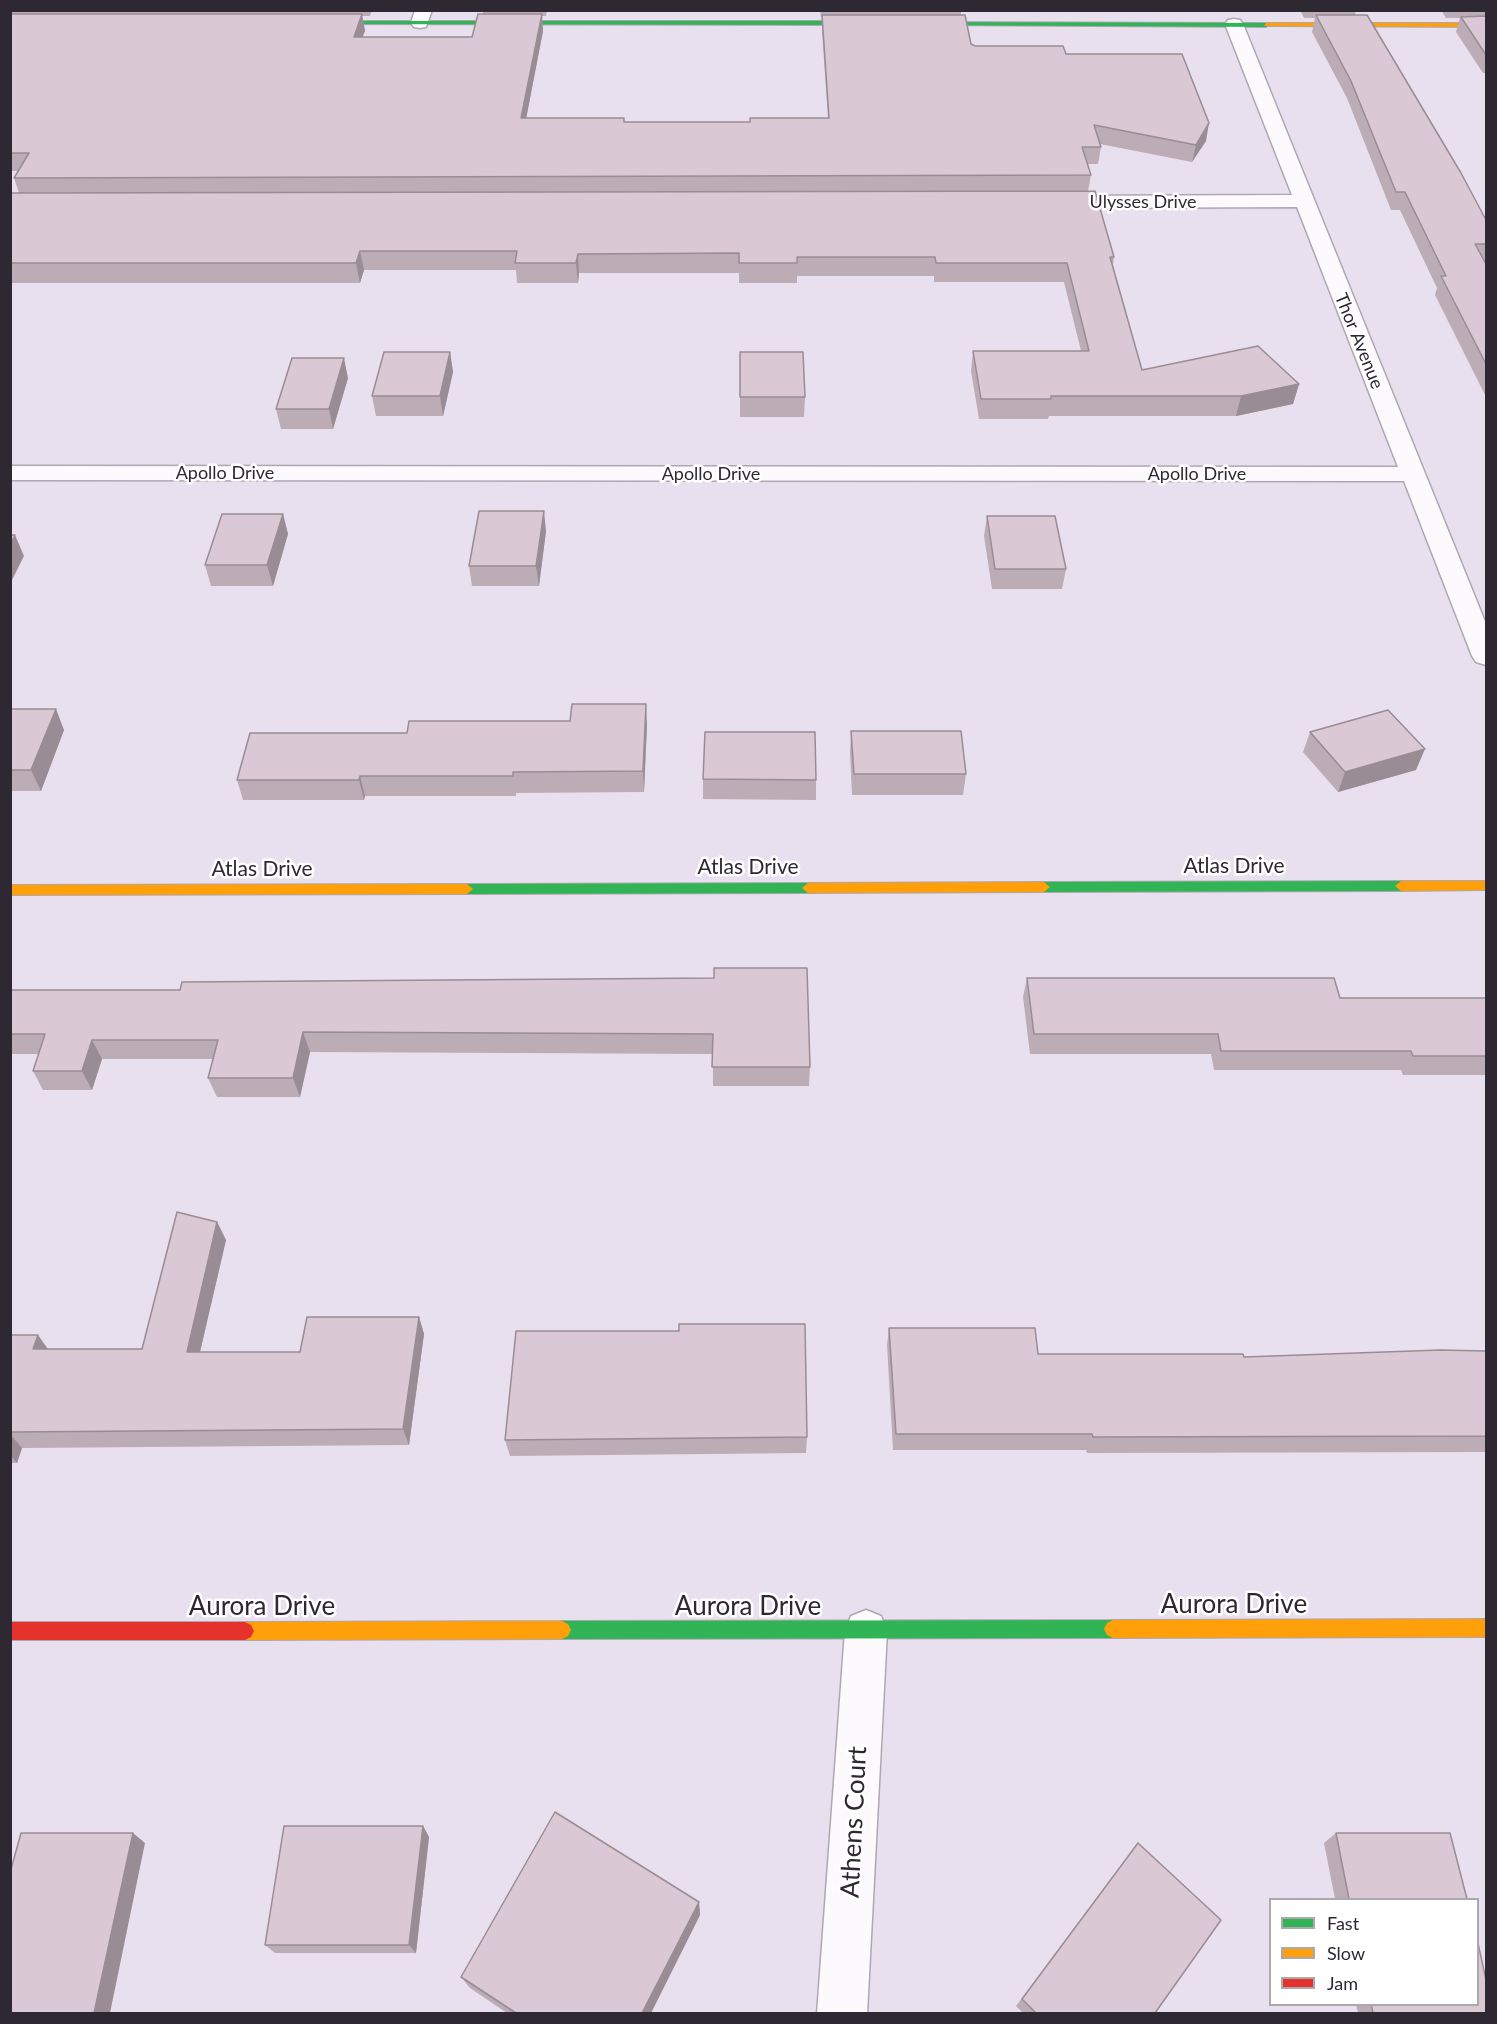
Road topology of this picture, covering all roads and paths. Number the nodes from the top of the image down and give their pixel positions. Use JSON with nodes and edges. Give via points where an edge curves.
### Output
{"nodes":[{"id":1,"x":422,"y":17,"type":"edge"},
{"id":2,"x":303,"y":23,"type":"edge"},
{"id":3,"x":887,"y":24,"type":"edge"},
{"id":4,"x":910,"y":24,"type":"edge"},
{"id":5,"x":1234,"y":24,"type":"junction"},
{"id":6,"x":1486,"y":25,"type":"edge"},
{"id":7,"x":1304,"y":201,"type":"junction"},
{"id":8,"x":1028,"y":202,"type":"edge"},
{"id":9,"x":10,"y":473,"type":"edge"},
{"id":10,"x":1412,"y":474,"type":"junction"},
{"id":11,"x":1486,"y":656,"type":"edge"},
{"id":12,"x":1486,"y":886,"type":"edge"},
{"id":13,"x":10,"y":890,"type":"edge"},
{"id":14,"x":1486,"y":1628,"type":"edge"},
{"id":15,"x":866,"y":1630,"type":"junction"},
{"id":16,"x":10,"y":1631,"type":"edge"},
{"id":17,"x":843,"y":2013,"type":"edge"}],
"edges":[{"from":1,"to":2,"type":"street"},
{"from":1,"to":3,"type":"street"},
{"from":4,"to":5,"type":"street"},
{"from":5,"to":6,"type":"street"},
{"from":5,"to":7,"type":"street","name":"Thor Avenue"},
{"from":7,"to":8,"type":"street","name":"Ulysses Drive"},
{"from":7,"to":10,"type":"street","name":"Thor Avenue"},
{"from":9,"to":10,"type":"street","name":"Apollo Drive"},
{"from":10,"to":11,"type":"street","name":"Thor Avenue"},
{"from":12,"to":13,"type":"street","name":"Atlas Drive"},
{"from":14,"to":15,"type":"street","name":"Aurora Drive"},
{"from":15,"to":16,"type":"street","name":"Aurora Drive"},
{"from":15,"to":17,"type":"street","name":"Athens Court"}]}
